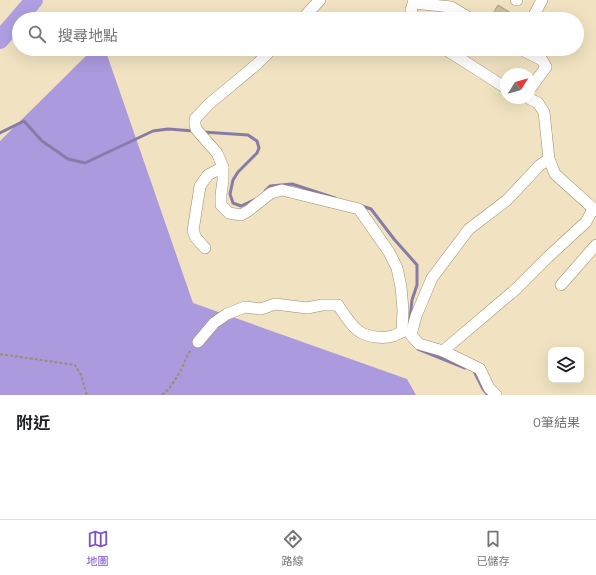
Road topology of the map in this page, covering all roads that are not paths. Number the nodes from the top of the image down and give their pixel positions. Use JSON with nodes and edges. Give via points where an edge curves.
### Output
{"nodes":[{"id":1,"x":320,"y":0,"type":"edge"},
{"id":2,"x":542,"y":0,"type":"edge"},
{"id":3,"x":414,"y":1,"type":"edge"},
{"id":4,"x":309,"y":12,"type":"edge"},
{"id":5,"x":412,"y":12,"type":"edge"},
{"id":6,"x":460,"y":12,"type":"edge"},
{"id":7,"x":536,"y":12,"type":"edge"},
{"id":8,"x":265,"y":56,"type":"edge"},
{"id":9,"x":456,"y":56,"type":"edge"},
{"id":10,"x":534,"y":56,"type":"edge"},
{"id":11,"x":536,"y":83,"type":"edge"},
{"id":12,"x":500,"y":84,"type":"edge"},
{"id":13,"x":536,"y":102,"type":"edge"},
{"id":14,"x":549,"y":158,"type":"junction"},
{"id":15,"x":223,"y":167,"type":"junction"},
{"id":16,"x":595,"y":210,"type":"edge"},
{"id":17,"x":596,"y":246,"type":"edge"},
{"id":18,"x":205,"y":248,"type":"dead end"},
{"id":19,"x":561,"y":285,"type":"dead end"},
{"id":20,"x":406,"y":333,"type":"junction"},
{"id":21,"x":198,"y":342,"type":"road end"},
{"id":22,"x":443,"y":351,"type":"junction"},
{"id":23,"x":496,"y":395,"type":"edge"}],
"edges":[{"from":1,"to":4,"type":"lane"},
{"from":2,"to":7,"type":"lane"},
{"from":3,"to":5,"type":"lane"},
{"from":3,"to":6,"type":"lane","via":[[451,7]]},
{"from":8,"to":15,"type":"lane","via":[[195,119],[194,124],[218,153]]},
{"from":9,"to":12,"type":"lane"},
{"from":10,"to":11,"type":"lane","via":[[542,60],[546,67]]},
{"from":13,"to":14,"type":"lane","via":[[544,112]]},
{"from":14,"to":16,"type":"lane","via":[[556,174]]},
{"from":14,"to":20,"type":"lane","via":[[507,200],[469,229],[432,278]]},
{"from":15,"to":18,"type":"lane","via":[[208,175],[200,186],[193,231]]},
{"from":15,"to":20,"type":"lane","via":[[222,205],[229,213],[242,215],[271,193],[282,190],[359,210],[390,252],[397,268]]},
{"from":16,"to":22,"type":"lane","via":[[586,222],[516,290]]},
{"from":17,"to":19,"type":"lane"},
{"from":20,"to":21,"type":"lane","via":[[386,338],[360,332],[338,305],[307,308],[276,304],[261,308],[245,307],[227,314],[214,323]]},
{"from":20,"to":22,"type":"lane","via":[[419,344]]},
{"from":22,"to":23,"type":"lane","via":[[480,369],[489,388]]}]}
